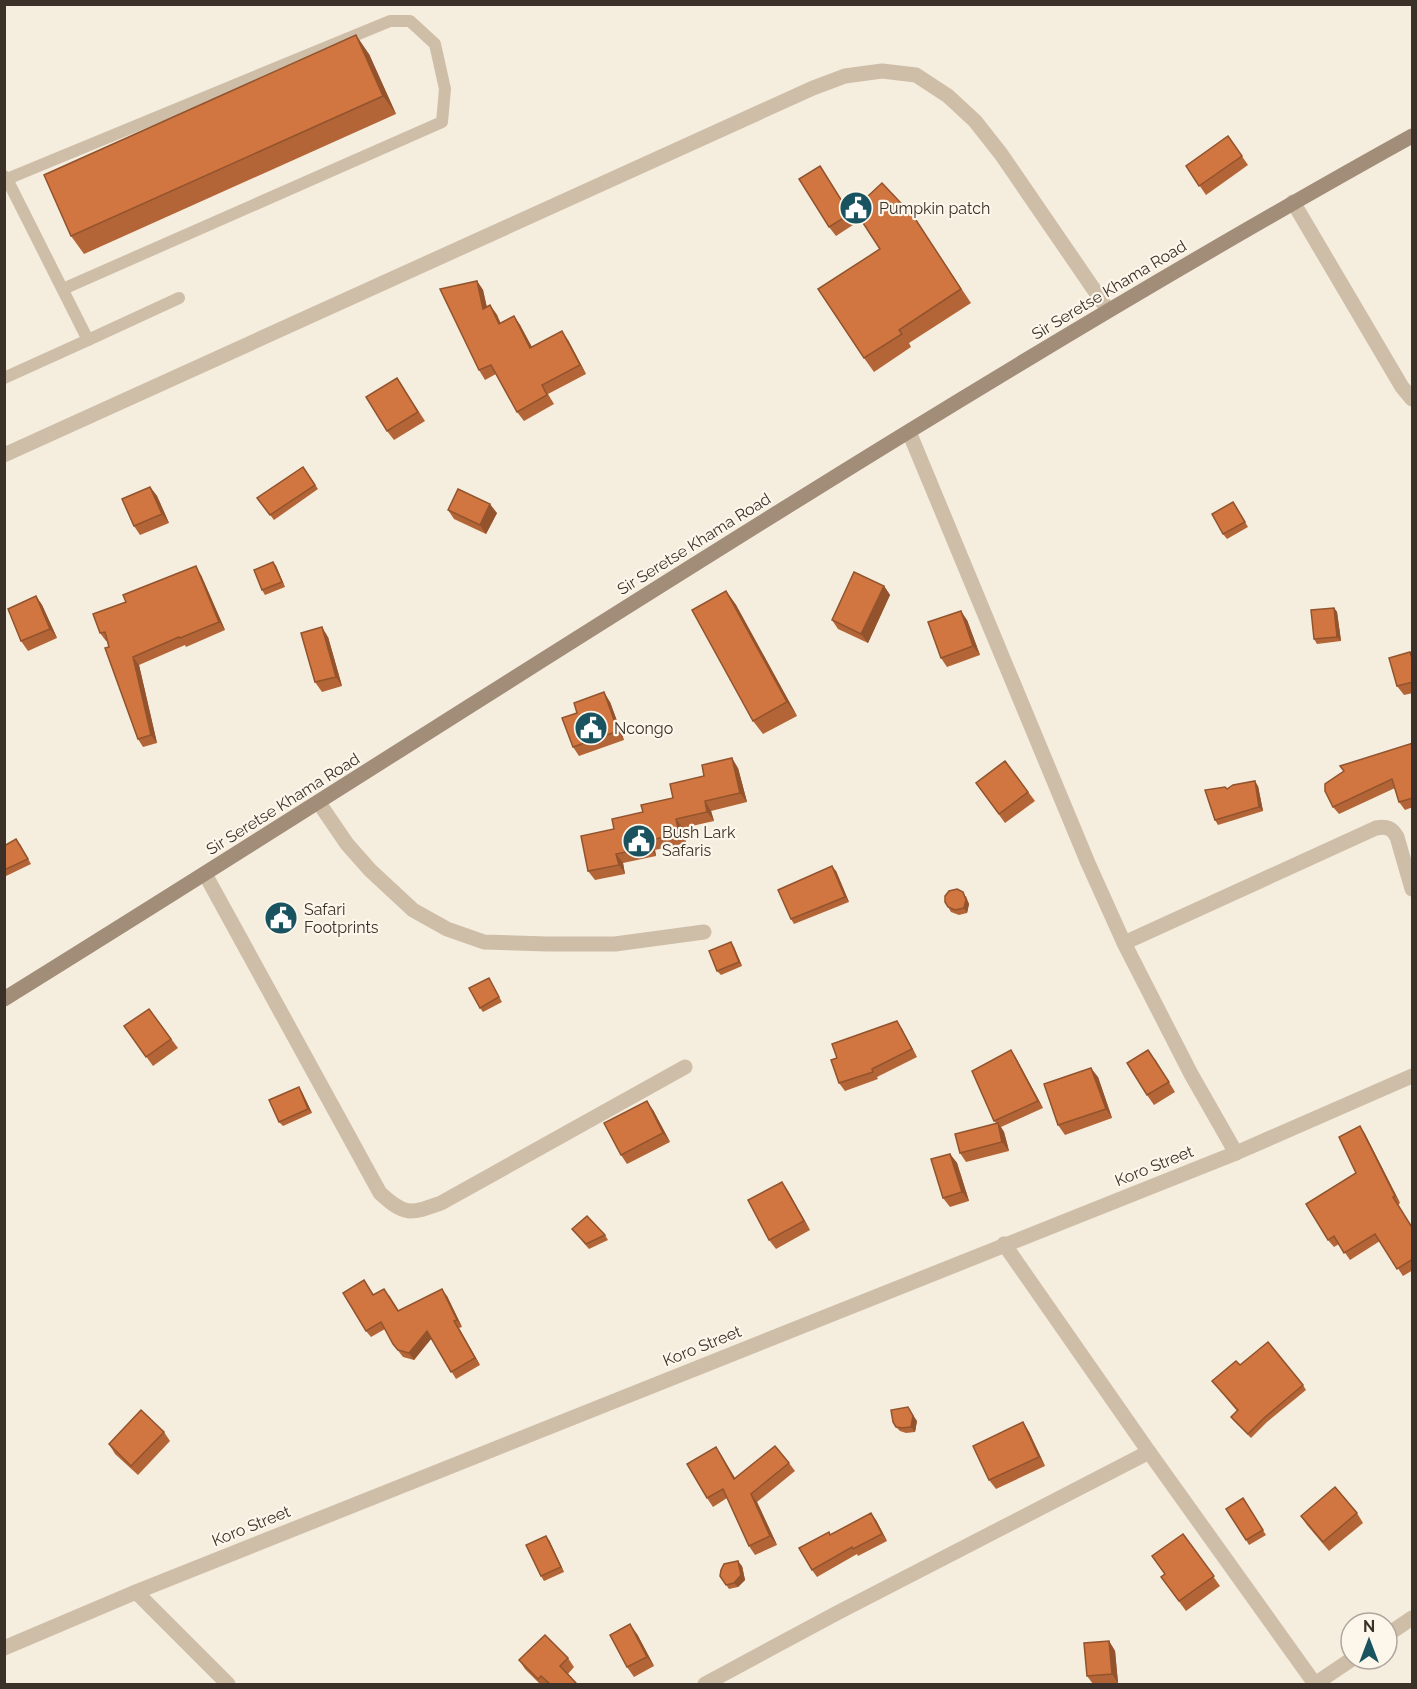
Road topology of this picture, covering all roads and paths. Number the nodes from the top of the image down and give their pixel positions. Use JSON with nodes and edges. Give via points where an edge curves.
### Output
{"nodes":[{"id":1,"x":1413,"y":136,"type":"edge"},
{"id":2,"x":6,"y":177,"type":"edge"},
{"id":3,"x":1293,"y":202,"type":"junction"},
{"id":4,"x":63,"y":289,"type":"junction"},
{"id":5,"x":179,"y":298,"type":"dead end"},
{"id":6,"x":1108,"y":310,"type":"junction"},
{"id":7,"x":88,"y":340,"type":"junction"},
{"id":8,"x":4,"y":378,"type":"edge"},
{"id":9,"x":1413,"y":399,"type":"edge"},
{"id":10,"x":909,"y":432,"type":"junction"},
{"id":11,"x":4,"y":454,"type":"edge"},
{"id":12,"x":319,"y":803,"type":"junction"},
{"id":13,"x":206,"y":874,"type":"junction"},
{"id":14,"x":1413,"y":889,"type":"edge"},
{"id":15,"x":704,"y":932,"type":"dead end"},
{"id":16,"x":1124,"y":943,"type":"junction"},
{"id":17,"x":4,"y":999,"type":"edge"},
{"id":18,"x":685,"y":1067,"type":"dead end"},
{"id":19,"x":1413,"y":1076,"type":"edge"},
{"id":20,"x":1236,"y":1153,"type":"junction"},
{"id":21,"x":1004,"y":1244,"type":"junction"},
{"id":22,"x":1149,"y":1452,"type":"junction"},
{"id":23,"x":136,"y":1592,"type":"junction"},
{"id":24,"x":1413,"y":1618,"type":"edge"},
{"id":25,"x":1399,"y":1627,"type":"edge"},
{"id":26,"x":4,"y":1648,"type":"edge"},
{"id":27,"x":1339,"y":1668,"type":"edge"},
{"id":28,"x":228,"y":1684,"type":"edge"},
{"id":29,"x":705,"y":1684,"type":"edge"},
{"id":30,"x":1315,"y":1684,"type":"edge"}],
"edges":[{"from":1,"to":3,"type":"main road","name":"Sir Seretse Khama Road"},
{"from":2,"to":4,"type":"lane"},
{"from":2,"to":4,"type":"lane","via":[[390,21],[410,21],[435,44],[445,89],[442,122]]},
{"from":3,"to":6,"type":"main road","name":"Sir Seretse Khama Road"},
{"from":3,"to":9,"type":"street","via":[[1402,387]]},
{"from":4,"to":7,"type":"lane"},
{"from":5,"to":7,"type":"lane"},
{"from":6,"to":10,"type":"main road","name":"Sir Seretse Khama Road"},
{"from":6,"to":11,"type":"street","via":[[975,121],[948,96],[916,75],[882,71],[845,76],[813,88]]},
{"from":7,"to":8,"type":"lane"},
{"from":10,"to":12,"type":"main road","name":"Sir Seretse Khama Road"},
{"from":10,"to":16,"type":"street"},
{"from":12,"to":13,"type":"main road","name":"Sir Seretse Khama Road"},
{"from":12,"to":15,"type":"street","via":[[347,844],[413,910],[447,929],[484,942],[615,944]]},
{"from":13,"to":17,"type":"main road","name":"Sir Seretse Khama Road"},
{"from":13,"to":18,"type":"street","via":[[380,1194],[397,1208],[417,1211],[441,1203]]},
{"from":14,"to":16,"type":"street","via":[[1397,837],[1385,827]]},
{"from":16,"to":20,"type":"street"},
{"from":19,"to":20,"type":"street","name":"Koro Street"},
{"from":20,"to":21,"type":"street","name":"Koro Street"},
{"from":21,"to":22,"type":"street"},
{"from":21,"to":23,"type":"street","name":"Koro Street"},
{"from":22,"to":29,"type":"street"},
{"from":22,"to":30,"type":"street"},
{"from":23,"to":26,"type":"street","name":"Koro Street"},
{"from":23,"to":28,"type":"street"},
{"from":24,"to":25,"type":"street"},
{"from":27,"to":30,"type":"street"}]}
